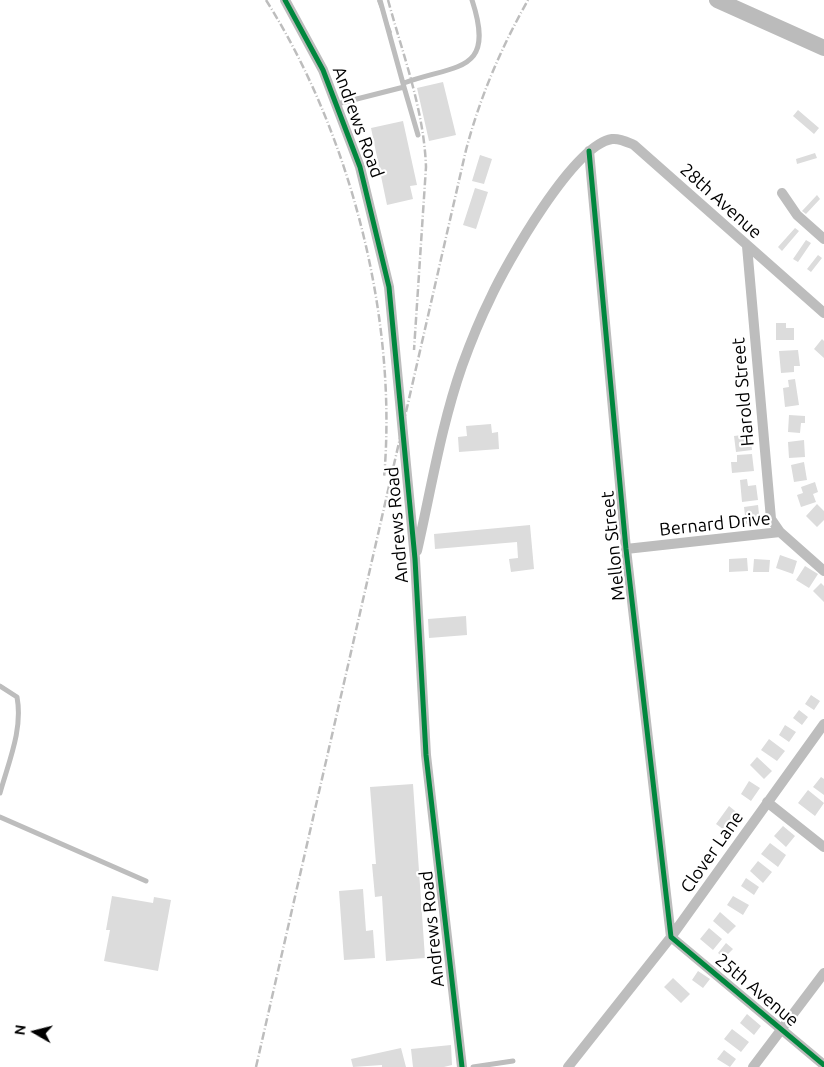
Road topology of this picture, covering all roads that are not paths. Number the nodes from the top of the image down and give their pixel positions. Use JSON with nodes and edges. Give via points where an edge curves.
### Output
{"nodes":[{"id":1,"x":285,"y":0,"type":"edge"},
{"id":2,"x":380,"y":0,"type":"edge"},
{"id":3,"x":472,"y":0,"type":"edge"},
{"id":4,"x":404,"y":85,"type":"junction"},
{"id":5,"x":336,"y":104,"type":"junction"},
{"id":6,"x":418,"y":135,"type":"dead end"},
{"id":7,"x":589,"y":152,"type":"junction"},
{"id":8,"x":782,"y":193,"type":"dead end"},
{"id":9,"x":824,"y":239,"type":"edge"},
{"id":10,"x":746,"y":246,"type":"junction"},
{"id":11,"x":824,"y":313,"type":"edge"},
{"id":12,"x":780,"y":532,"type":"junction"},
{"id":13,"x":626,"y":549,"type":"junction"},
{"id":14,"x":415,"y":559,"type":"junction"},
{"id":15,"x":824,"y":571,"type":"edge"},
{"id":16,"x":0,"y":686,"type":"edge"},
{"id":17,"x":824,"y":724,"type":"edge"},
{"id":18,"x":0,"y":792,"type":"edge"},
{"id":19,"x":767,"y":802,"type":"junction"},
{"id":20,"x":0,"y":817,"type":"edge"},
{"id":21,"x":824,"y":847,"type":"edge"},
{"id":22,"x":146,"y":881,"type":"dead end"},
{"id":23,"x":671,"y":936,"type":"junction"},
{"id":24,"x":824,"y":973,"type":"edge"},
{"id":25,"x":782,"y":1028,"type":"junction"},
{"id":26,"x":513,"y":1061,"type":"dead end"},
{"id":27,"x":824,"y":1064,"type":"edge"},
{"id":28,"x":462,"y":1067,"type":"edge"},
{"id":29,"x":474,"y":1067,"type":"edge"},
{"id":30,"x":568,"y":1067,"type":"edge"},
{"id":31,"x":753,"y":1067,"type":"edge"}],
"edges":[{"from":1,"to":5,"type":"street","name":"Andrews Road","via":[[323,70]]},
{"from":2,"to":4,"type":"lane"},
{"from":3,"to":4,"type":"lane","via":[[480,32],[477,50],[472,57],[456,69]]},
{"from":4,"to":5,"type":"lane"},
{"from":4,"to":6,"type":"lane"},
{"from":5,"to":14,"type":"street","name":"Andrews Road","via":[[360,167],[389,287]]},
{"from":7,"to":10,"type":"street","name":"28th Avenue","via":[[613,139],[634,146]]},
{"from":7,"to":13,"type":"street","name":"Mellon Street"},
{"from":7,"to":14,"type":"street","via":[[558,187],[516,250],[489,300],[462,367]]},
{"from":8,"to":9,"type":"street","via":[[796,215]]},
{"from":10,"to":11,"type":"street","name":"28th Avenue"},
{"from":10,"to":12,"type":"street","name":"Harold Street","via":[[770,519]]},
{"from":12,"to":13,"type":"street","name":"Bernard Drive"},
{"from":12,"to":15,"type":"street","name":"Bernard Drive"},
{"from":13,"to":23,"type":"street","name":"Mellon Street"},
{"from":14,"to":28,"type":"street","name":"Andrews Road","via":[[426,755]]},
{"from":16,"to":18,"type":"lane","via":[[17,697],[20,713]]},
{"from":17,"to":19,"type":"street","name":"Clover Lane"},
{"from":19,"to":21,"type":"street"},
{"from":19,"to":23,"type":"street","name":"Clover Lane"},
{"from":20,"to":22,"type":"lane"},
{"from":23,"to":25,"type":"street","name":"25th Avenue"},
{"from":23,"to":30,"type":"street","name":"Clover Lane"},
{"from":24,"to":25,"type":"street"},
{"from":25,"to":27,"type":"street","name":"25th Avenue"},
{"from":25,"to":31,"type":"street"},
{"from":26,"to":29,"type":"lane"}]}
